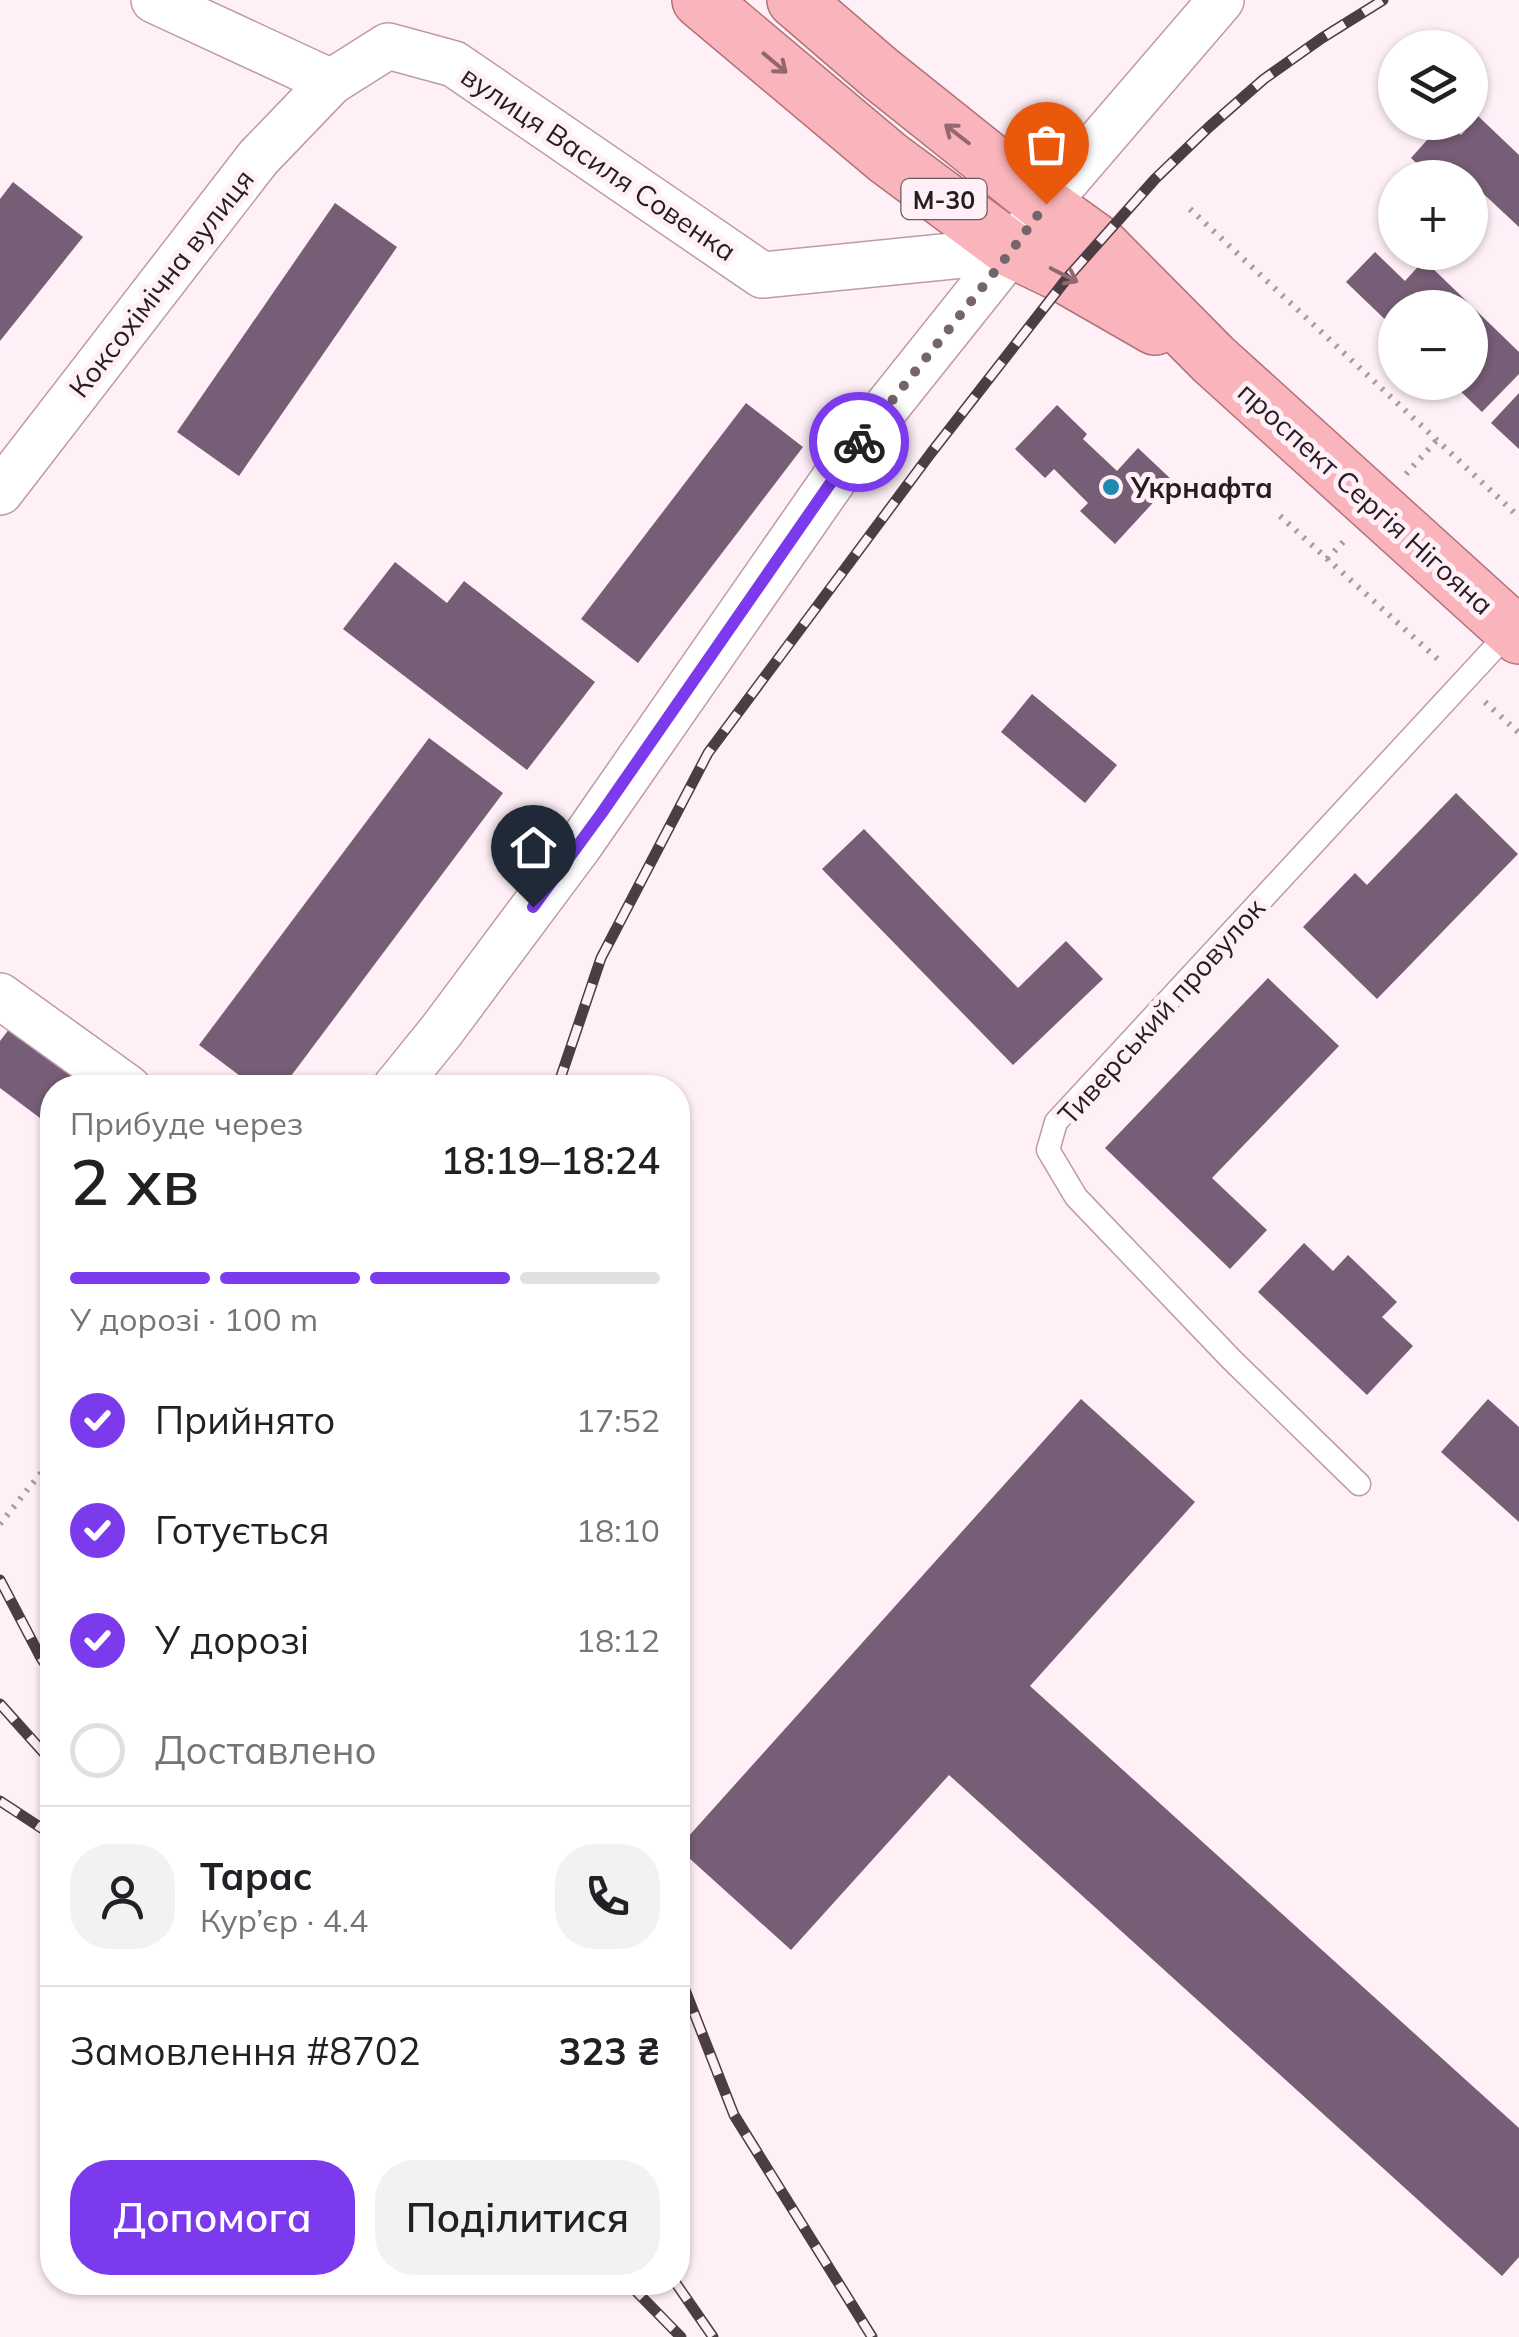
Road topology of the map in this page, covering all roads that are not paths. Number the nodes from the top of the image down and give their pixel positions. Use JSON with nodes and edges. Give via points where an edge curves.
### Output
{"nodes":[{"id":1,"x":154,"y":0,"type":"edge"},
{"id":2,"x":700,"y":0,"type":"edge"},
{"id":3,"x":796,"y":0,"type":"edge"},
{"id":4,"x":1221,"y":0,"type":"edge"},
{"id":5,"x":331,"y":82,"type":"junction"},
{"id":6,"x":1046,"y":204,"type":"junction"},
{"id":7,"x":1012,"y":250,"type":"junction"},
{"id":8,"x":1214,"y":360,"type":"junction"},
{"id":9,"x":0,"y":492,"type":"edge"},
{"id":10,"x":1515,"y":632,"type":"edge"},
{"id":11,"x":0,"y":996,"type":"edge"},
{"id":12,"x":110,"y":1075,"type":"edge"},
{"id":13,"x":406,"y":1075,"type":"edge"},
{"id":14,"x":1359,"y":1484,"type":"dead end"}],
"edges":[{"from":1,"to":5,"type":"street"},
{"from":2,"to":7,"type":"highway","name":"проспект Сергія Нігояна","number":"М-30","one_way":true,"via":[[888,158]]},
{"from":6,"to":3,"type":"highway","name":"проспект Сергія Нігояна","number":"М-30","one_way":true},
{"from":4,"to":6,"type":"street"},
{"from":5,"to":7,"type":"street","name":"вулиця Василя Совенка","via":[[388,46],[454,64],[762,276]]},
{"from":5,"to":9,"type":"street","name":"Коксохімічна вулиця","via":[[258,158]]},
{"from":6,"to":7,"type":"street"},
{"from":6,"to":8,"type":"highway","name":"проспект Сергія Нігояна","number":"М-30","via":[[1098,242]]},
{"from":7,"to":8,"type":"highway","name":"проспект Сергія Нігояна","number":"М-30","one_way":true},
{"from":7,"to":13,"type":"street","via":[[866,432],[578,846]]},
{"from":8,"to":10,"type":"highway","name":"проспект Сергія Нігояна","number":"М-30"},
{"from":10,"to":14,"type":"lane","name":"Тиверський провулок","via":[[1056,1122],[1048,1150],[1076,1197]]},
{"from":11,"to":12,"type":"street"}]}
